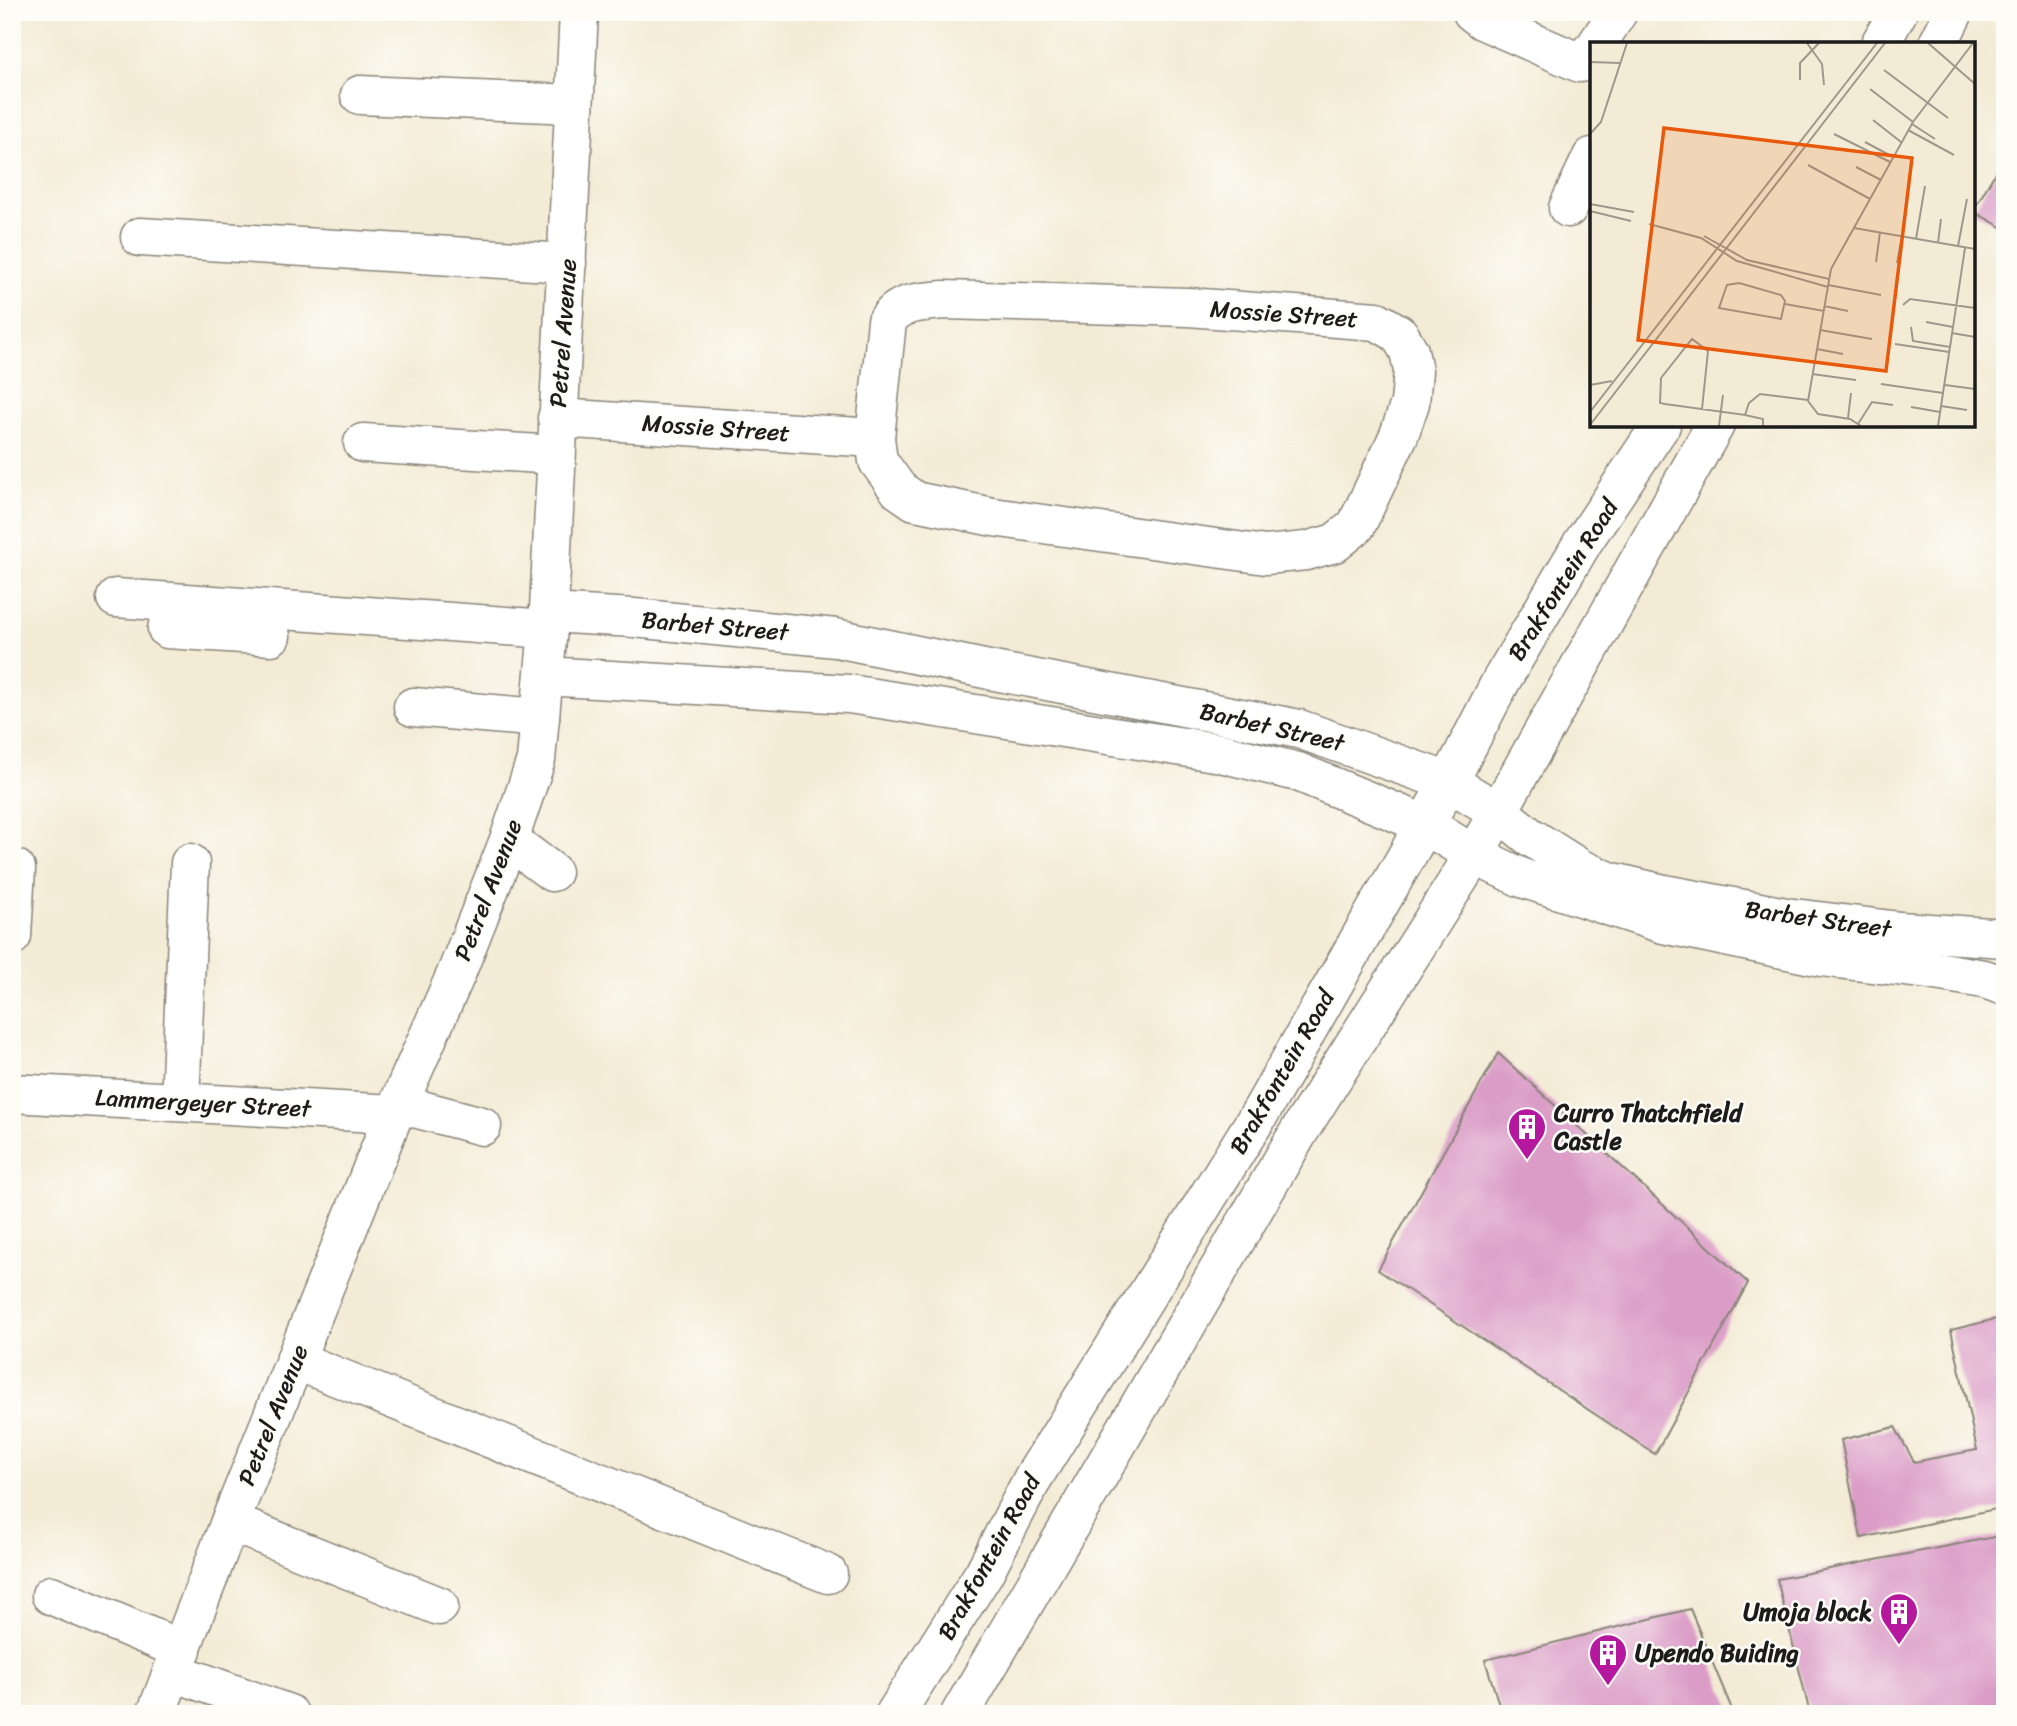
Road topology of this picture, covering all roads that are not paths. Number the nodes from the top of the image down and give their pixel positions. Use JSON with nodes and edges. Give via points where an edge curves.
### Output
{"nodes":[{"id":1,"x":579,"y":12,"type":"edge"},
{"id":2,"x":1472,"y":12,"type":"edge"},
{"id":3,"x":1618,"y":12,"type":"edge"},
{"id":4,"x":1898,"y":12,"type":"edge"},
{"id":5,"x":1954,"y":12,"type":"edge"},
{"id":6,"x":1601,"y":42,"type":"edge"},
{"id":7,"x":1881,"y":42,"type":"edge"},
{"id":8,"x":1939,"y":42,"type":"edge"},
{"id":9,"x":1590,"y":62,"type":"edge"},
{"id":10,"x":360,"y":95,"type":"dead end"},
{"id":11,"x":573,"y":104,"type":"junction"},
{"id":12,"x":1590,"y":161,"type":"edge"},
{"id":13,"x":1568,"y":208,"type":"dead end"},
{"id":14,"x":140,"y":237,"type":"dead end"},
{"id":15,"x":181,"y":266,"type":"dead end"},
{"id":16,"x":567,"y":276,"type":"junction"},
{"id":17,"x":1660,"y":427,"type":"edge"},
{"id":18,"x":1714,"y":427,"type":"edge"},
{"id":19,"x":556,"y":436,"type":"junction"},
{"id":20,"x":876,"y":438,"type":"junction"},
{"id":21,"x":363,"y":443,"type":"dead end"},
{"id":22,"x":116,"y":598,"type":"dead end"},
{"id":23,"x":167,"y":629,"type":"dead end"},
{"id":24,"x":810,"y":635,"type":"junction"},
{"id":25,"x":547,"y":643,"type":"junction"},
{"id":26,"x":802,"y":691,"type":"junction"},
{"id":27,"x":413,"y":707,"type":"dead end"},
{"id":28,"x":540,"y":718,"type":"junction"},
{"id":29,"x":1449,"y":782,"type":"junction"},
{"id":30,"x":1499,"y":812,"type":"junction"},
{"id":31,"x":1424,"y":824,"type":"junction"},
{"id":32,"x":509,"y":840,"type":"junction"},
{"id":33,"x":1474,"y":855,"type":"junction"},
{"id":34,"x":190,"y":863,"type":"dead end"},
{"id":35,"x":16,"y":869,"type":"dead end"},
{"id":36,"x":552,"y":872,"type":"dead end"},
{"id":37,"x":12,"y":936,"type":"edge"},
{"id":38,"x":2005,"y":938,"type":"edge"},
{"id":39,"x":2005,"y":986,"type":"edge"},
{"id":40,"x":12,"y":1093,"type":"edge"},
{"id":41,"x":180,"y":1102,"type":"junction"},
{"id":42,"x":397,"y":1109,"type":"junction"},
{"id":43,"x":482,"y":1126,"type":"dead end"},
{"id":44,"x":295,"y":1360,"type":"junction"},
{"id":45,"x":230,"y":1522,"type":"junction"},
{"id":46,"x":828,"y":1574,"type":"dead end"},
{"id":47,"x":51,"y":1595,"type":"dead end"},
{"id":48,"x":439,"y":1606,"type":"dead end"},
{"id":49,"x":170,"y":1682,"type":"edge"},
{"id":50,"x":221,"y":1714,"type":"edge"},
{"id":51,"x":289,"y":1714,"type":"edge"},
{"id":52,"x":895,"y":1714,"type":"edge"},
{"id":53,"x":960,"y":1714,"type":"edge"}],
"edges":[{"from":1,"to":11,"type":"street","name":"Petrel Avenue"},
{"from":2,"to":9,"type":"street"},
{"from":3,"to":6,"type":"street"},
{"from":4,"to":7,"type":"street"},
{"from":5,"to":8,"type":"street"},
{"from":10,"to":11,"type":"street"},
{"from":11,"to":16,"type":"street","name":"Petrel Avenue"},
{"from":12,"to":13,"type":"street"},
{"from":14,"to":16,"type":"street"},
{"from":15,"to":16,"type":"street"},
{"from":16,"to":19,"type":"street","name":"Petrel Avenue"},
{"from":17,"to":29,"type":"street","name":"Brakfontein Road","via":[[1583,542],[1501,681]]},
{"from":18,"to":30,"type":"street","name":"Brakfontein Road"},
{"from":19,"to":20,"type":"street","name":"Mossie Street"},
{"from":19,"to":21,"type":"street","name":"Mossie Street"},
{"from":19,"to":25,"type":"street","name":"Petrel Avenue"},
{"from":20,"to":20,"type":"street","name":"Mossie Street","via":[[878,461],[899,490],[915,501],[993,517],[1266,555],[1306,551],[1335,543],[1356,526],[1399,435],[1413,371],[1399,334],[1377,321],[1188,307],[917,302],[899,308],[887,320]]},
{"from":22,"to":25,"type":"street"},
{"from":23,"to":25,"type":"street"},
{"from":24,"to":25,"type":"street","name":"Barbet Street","via":[[634,618]]},
{"from":24,"to":26,"type":"street"},
{"from":24,"to":29,"type":"street","name":"Barbet Street","via":[[1299,729]]},
{"from":25,"to":26,"type":"street","name":"Barbet Street"},
{"from":25,"to":28,"type":"street","name":"Petrel Avenue"},
{"from":26,"to":31,"type":"street","name":"Barbet Street","via":[[954,709],[1221,753],[1298,772]]},
{"from":27,"to":28,"type":"street"},
{"from":28,"to":32,"type":"street","name":"Petrel Avenue","via":[[536,760]]},
{"from":29,"to":30,"type":"street","name":"Barbet Street"},
{"from":29,"to":31,"type":"street","name":"Brakfontein Road"},
{"from":30,"to":33,"type":"street","name":"Brakfontein Road"},
{"from":30,"to":38,"type":"street","name":"Barbet Street","via":[[1581,869],[1609,881],[1786,917],[1900,932]]},
{"from":31,"to":33,"type":"street","name":"Barbet Street"},
{"from":31,"to":52,"type":"street","name":"Brakfontein Road","via":[[1263,1108],[1033,1478],[984,1573]]},
{"from":32,"to":36,"type":"street"},
{"from":32,"to":42,"type":"street","name":"Petrel Avenue"},
{"from":33,"to":39,"type":"street","name":"Barbet Street","via":[[1522,878],[1663,924],[1799,953],[1929,970]]},
{"from":33,"to":53,"type":"street","name":"Brakfontein Road","via":[[1300,1130]]},
{"from":34,"to":41,"type":"street"},
{"from":35,"to":37,"type":"street"},
{"from":40,"to":41,"type":"street","name":"Lammergeyer Street"},
{"from":41,"to":42,"type":"street","name":"Lammergeyer Street"},
{"from":42,"to":43,"type":"street","name":"Lammergeyer Street"},
{"from":42,"to":44,"type":"street","name":"Petrel Avenue"},
{"from":44,"to":45,"type":"street","name":"Petrel Avenue"},
{"from":44,"to":46,"type":"street"},
{"from":45,"to":48,"type":"street"},
{"from":45,"to":49,"type":"street","name":"Petrel Avenue"},
{"from":47,"to":49,"type":"street"},
{"from":49,"to":50,"type":"street"},
{"from":49,"to":51,"type":"street"}]}
